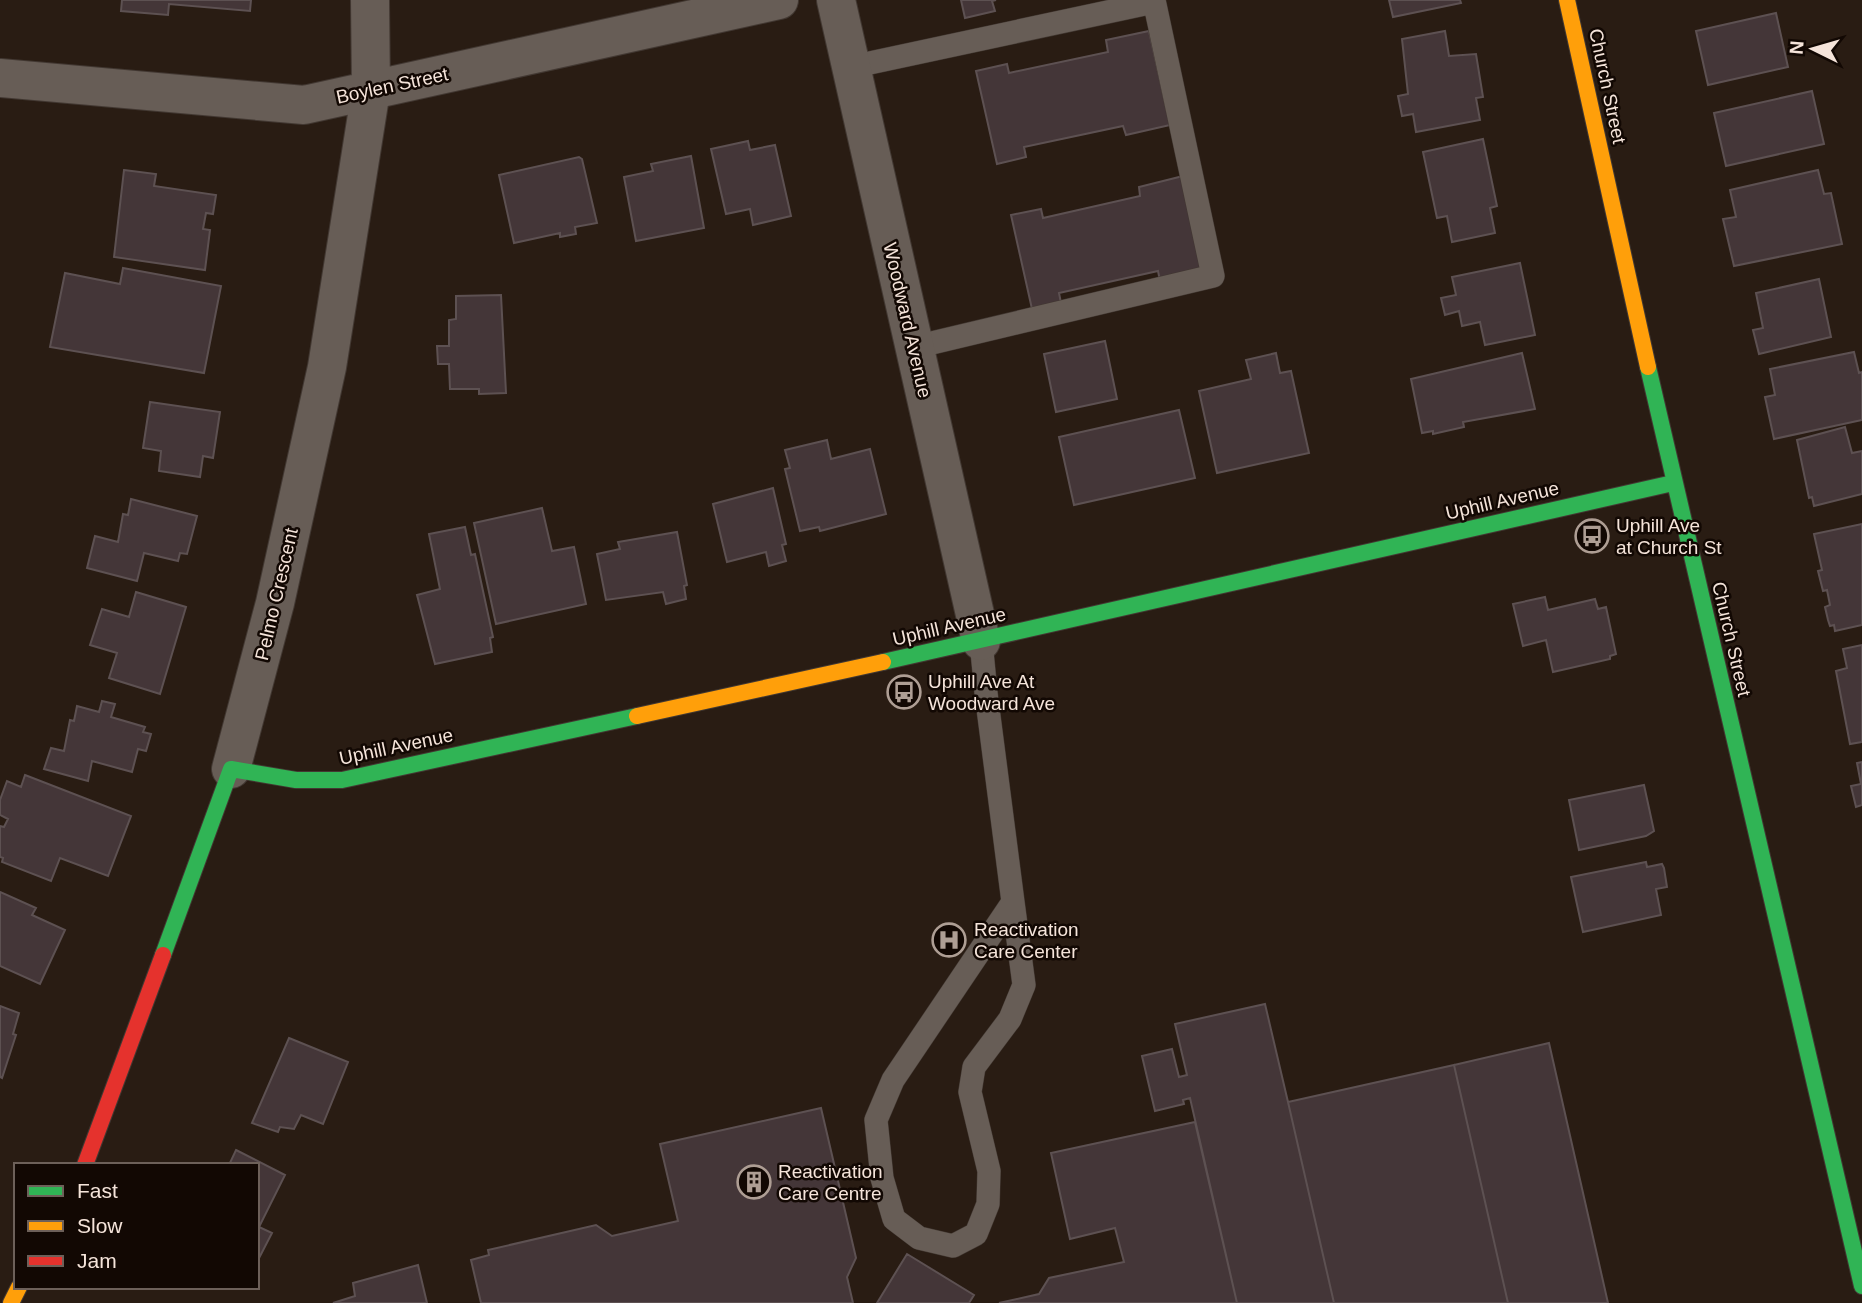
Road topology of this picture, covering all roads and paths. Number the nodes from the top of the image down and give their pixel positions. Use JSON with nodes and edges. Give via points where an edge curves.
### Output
{"nodes":[{"id":1,"x":370,"y":0,"type":"edge"},
{"id":2,"x":779,"y":0,"type":"edge"},
{"id":3,"x":836,"y":0,"type":"edge"},
{"id":4,"x":1567,"y":0,"type":"edge"},
{"id":5,"x":1154,"y":1,"type":"edge"},
{"id":6,"x":851,"y":67,"type":"junction"},
{"id":7,"x":0,"y":78,"type":"edge"},
{"id":8,"x":371,"y":90,"type":"junction"},
{"id":9,"x":915,"y":347,"type":"junction"},
{"id":10,"x":1673,"y":483,"type":"junction"},
{"id":11,"x":981,"y":640,"type":"junction"},
{"id":12,"x":231,"y":769,"type":"junction"},
{"id":13,"x":1013,"y":902,"type":"junction"},
{"id":14,"x":86,"y":1163,"type":"edge"},
{"id":15,"x":1862,"y":1286,"type":"edge"}],
"edges":[{"from":1,"to":8,"type":"street","name":"Pelmo Crescent"},
{"from":2,"to":8,"type":"street","name":"Boylen Street"},
{"from":3,"to":6,"type":"street","name":"Woodward Avenue"},
{"from":4,"to":10,"type":"street","name":"Church Street"},
{"from":5,"to":6,"type":"lane"},
{"from":5,"to":9,"type":"lane","via":[[1213,276]]},
{"from":6,"to":9,"type":"street","name":"Woodward Avenue"},
{"from":7,"to":8,"type":"street","name":"Boylen Street","via":[[304,105]]},
{"from":8,"to":12,"type":"street","name":"Pelmo Crescent","via":[[327,367],[275,603]]},
{"from":9,"to":11,"type":"street","name":"Woodward Avenue"},
{"from":10,"to":11,"type":"street","name":"Uphill Avenue"},
{"from":10,"to":15,"type":"street","name":"Church Street"},
{"from":11,"to":12,"type":"street","name":"Uphill Avenue","via":[[342,780],[296,780]]},
{"from":11,"to":13,"type":"lane"},
{"from":12,"to":14,"type":"street","name":"Pelmo Crescent"},
{"from":13,"to":13,"type":"lane","via":[[893,1080],[876,1120],[882,1178],[894,1219],[919,1238],[953,1246],[976,1234],[988,1204],[989,1171],[970,1092],[974,1067],[1010,1019],[1024,985]]}]}
